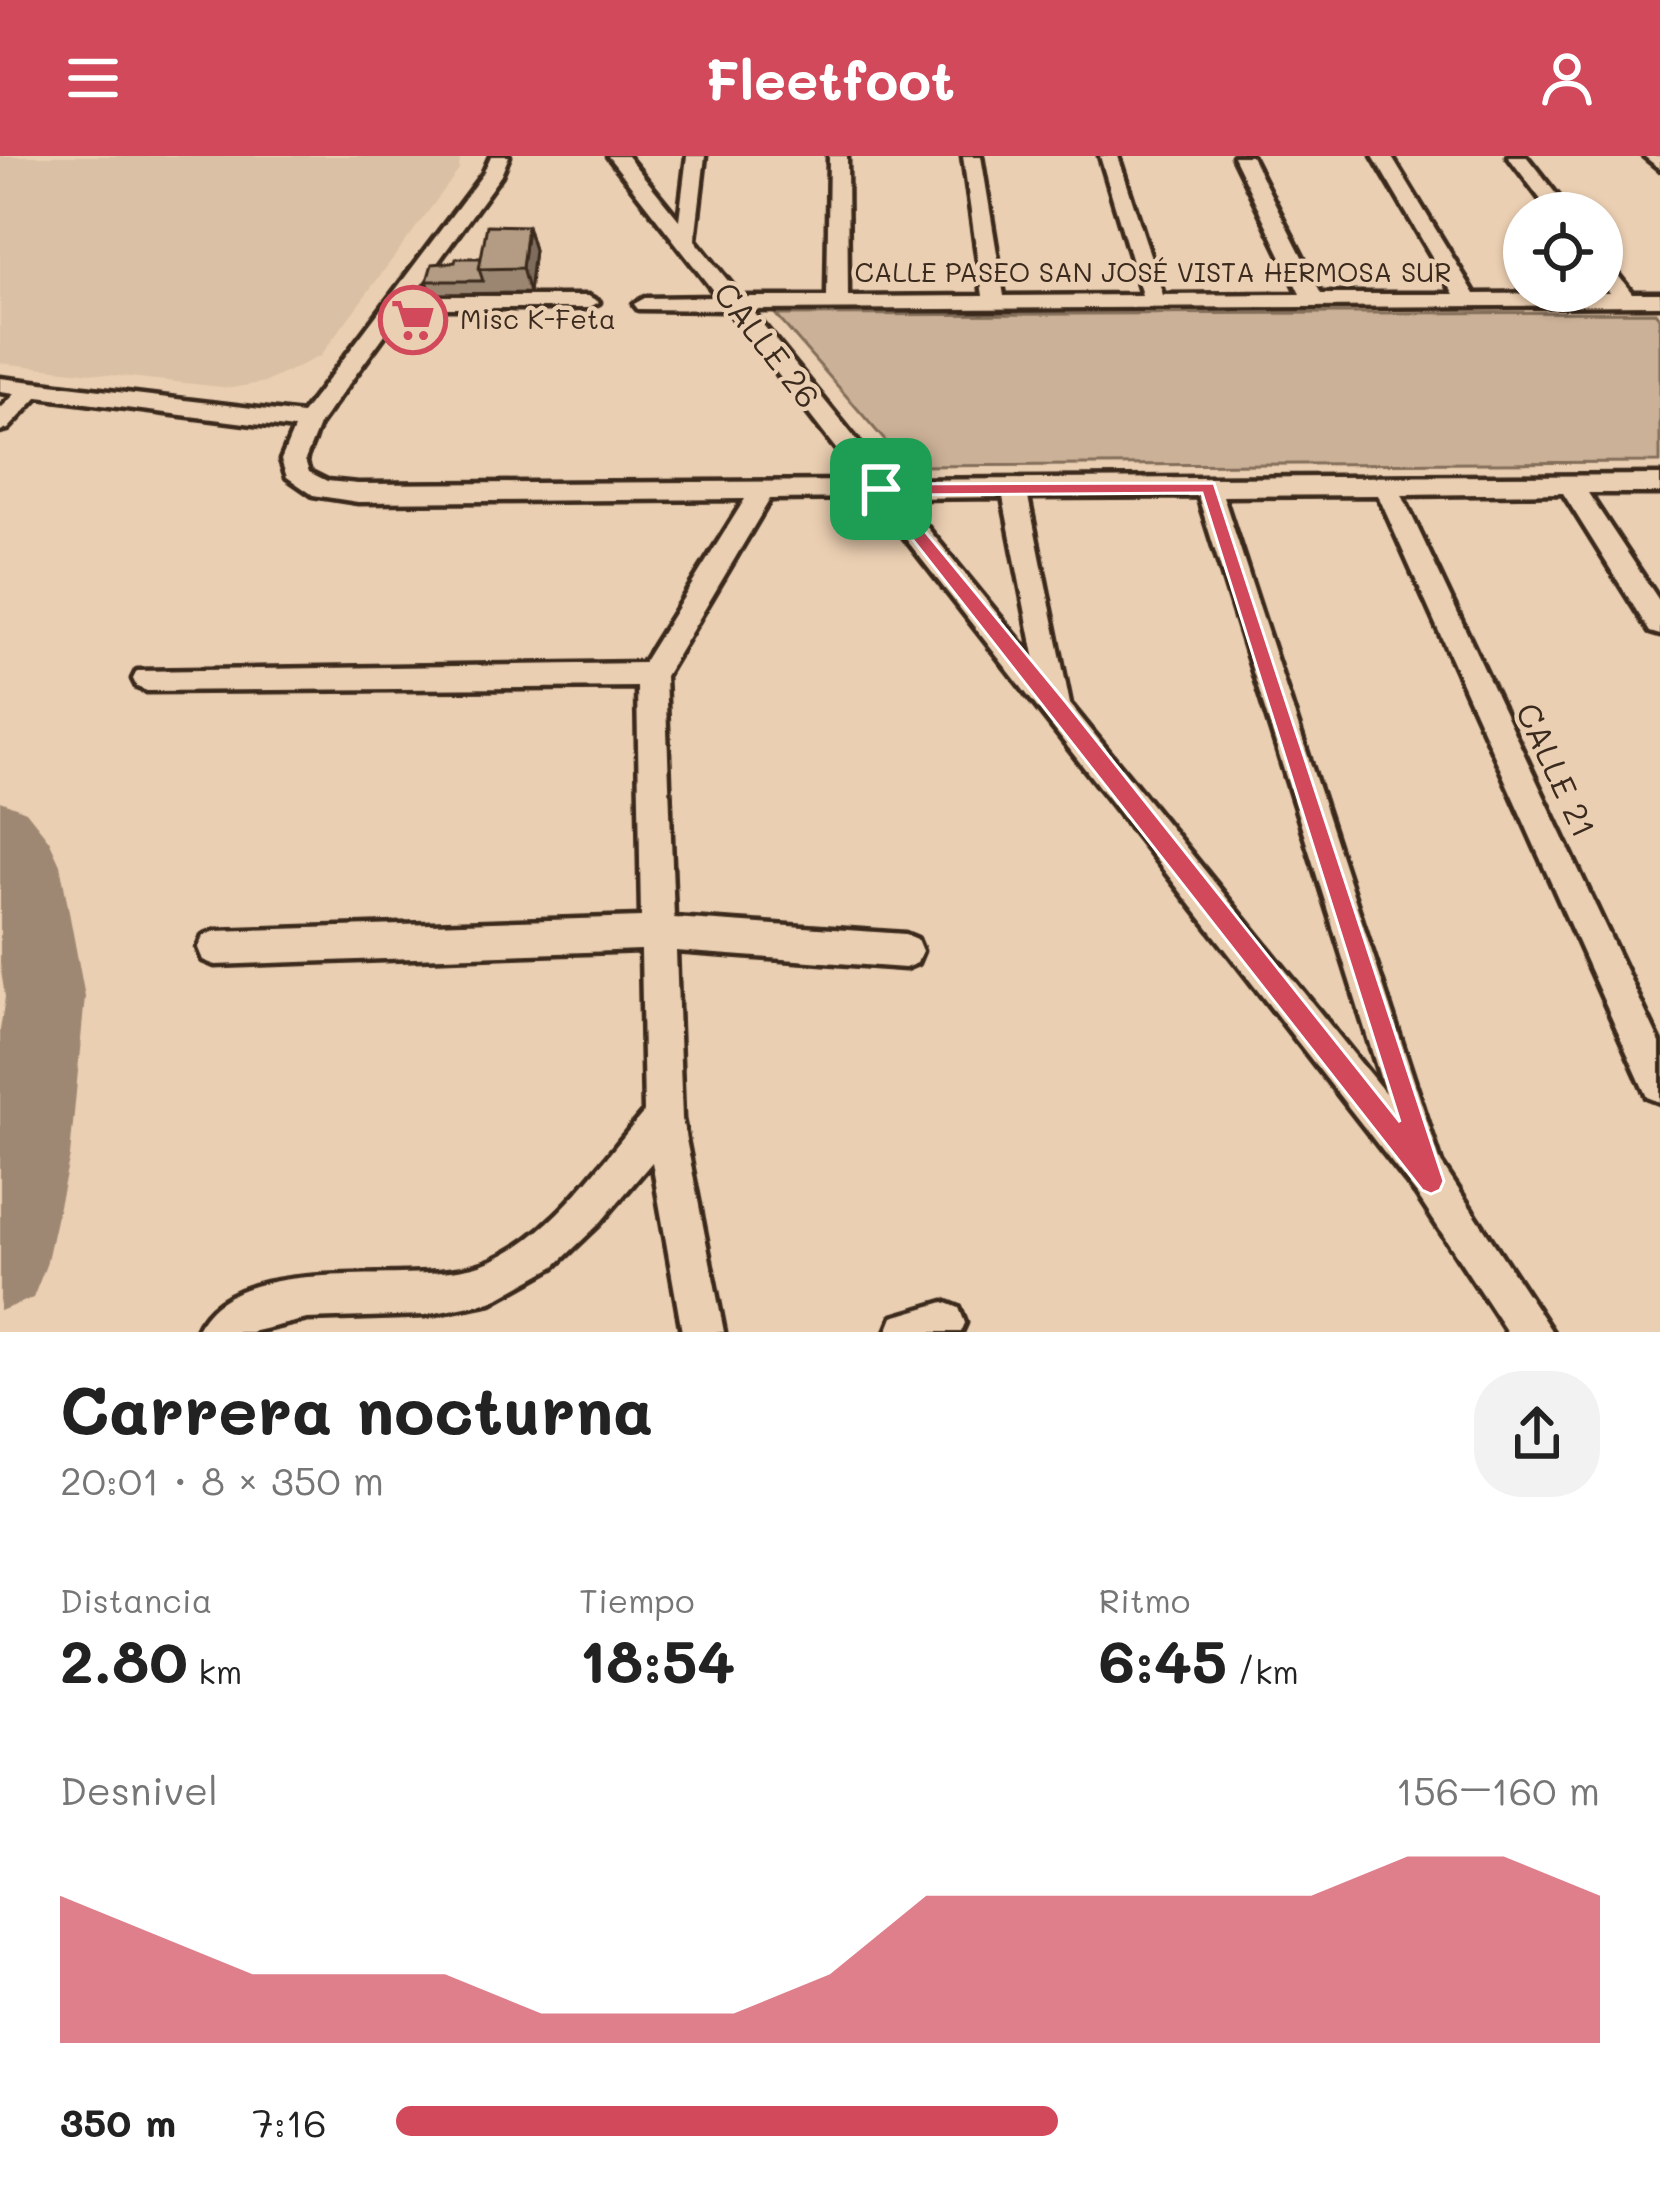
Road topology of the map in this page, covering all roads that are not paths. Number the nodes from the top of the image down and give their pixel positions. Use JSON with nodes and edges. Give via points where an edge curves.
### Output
{"nodes":[{"id":1,"x":500,"y":156,"type":"edge"},
{"id":2,"x":617,"y":156,"type":"edge"},
{"id":3,"x":696,"y":156,"type":"edge"},
{"id":4,"x":838,"y":156,"type":"edge"},
{"id":5,"x":972,"y":156,"type":"edge"},
{"id":6,"x":1109,"y":156,"type":"edge"},
{"id":7,"x":1242,"y":156,"type":"edge"},
{"id":8,"x":1382,"y":156,"type":"edge"},
{"id":9,"x":1517,"y":156,"type":"edge"},
{"id":10,"x":1653,"y":156,"type":"edge"},
{"id":11,"x":1660,"y":164,"type":"edge"},
{"id":12,"x":1545,"y":192,"type":"edge"},
{"id":13,"x":686,"y":239,"type":"junction"},
{"id":14,"x":1623,"y":295,"type":"edge"},
{"id":15,"x":1660,"y":298,"type":"edge"},
{"id":16,"x":1468,"y":299,"type":"junction"},
{"id":17,"x":1626,"y":299,"type":"junction"},
{"id":18,"x":1154,"y":300,"type":"junction"},
{"id":19,"x":1313,"y":300,"type":"junction"},
{"id":20,"x":994,"y":301,"type":"junction"},
{"id":21,"x":397,"y":302,"type":"junction"},
{"id":22,"x":588,"y":302,"type":"dead end"},
{"id":23,"x":731,"y":302,"type":"junction"},
{"id":24,"x":837,"y":302,"type":"junction"},
{"id":25,"x":646,"y":304,"type":"dead end"},
{"id":26,"x":0,"y":385,"type":"edge"},
{"id":27,"x":33,"y":389,"type":"junction"},
{"id":28,"x":0,"y":423,"type":"edge"},
{"id":29,"x":308,"y":423,"type":"junction"},
{"id":30,"x":1660,"y":484,"type":"edge"},
{"id":31,"x":1570,"y":485,"type":"junction"},
{"id":32,"x":1386,"y":486,"type":"junction"},
{"id":33,"x":1208,"y":487,"type":"junction"},
{"id":34,"x":881,"y":489,"type":"junction"},
{"id":35,"x":1014,"y":489,"type":"junction"},
{"id":36,"x":763,"y":490,"type":"junction"},
{"id":37,"x":1660,"y":624,"type":"edge"},
{"id":38,"x":650,"y":675,"type":"junction"},
{"id":39,"x":147,"y":679,"type":"dead end"},
{"id":40,"x":1059,"y":706,"type":"junction"},
{"id":41,"x":658,"y":933,"type":"junction"},
{"id":42,"x":214,"y":947,"type":"dead end"},
{"id":43,"x":905,"y":950,"type":"dead end"},
{"id":44,"x":1660,"y":1084,"type":"edge"},
{"id":45,"x":664,"y":1120,"type":"junction"},
{"id":46,"x":1431,"y":1181,"type":"junction"},
{"id":47,"x":217,"y":1332,"type":"edge"},
{"id":48,"x":703,"y":1332,"type":"edge"},
{"id":49,"x":1531,"y":1332,"type":"edge"}],
"edges":[{"from":1,"to":21,"type":"street"},
{"from":2,"to":13,"type":"street","name":"CALLE 26"},
{"from":3,"to":13,"type":"street"},
{"from":4,"to":24,"type":"street"},
{"from":5,"to":20,"type":"street"},
{"from":6,"to":18,"type":"street"},
{"from":7,"to":19,"type":"street"},
{"from":8,"to":16,"type":"street"},
{"from":9,"to":12,"type":"street"},
{"from":10,"to":11,"type":"street"},
{"from":13,"to":23,"type":"street","name":"CALLE 26"},
{"from":14,"to":17,"type":"street"},
{"from":15,"to":17,"type":"street","name":"CALLE PASEO SAN JOSÉ VISTA HERMOSA SUR"},
{"from":16,"to":17,"type":"street","name":"CALLE PASEO SAN JOSÉ VISTA HERMOSA SUR"},
{"from":16,"to":19,"type":"street","name":"CALLE PASEO SAN JOSÉ VISTA HERMOSA SUR"},
{"from":18,"to":19,"type":"street","name":"CALLE PASEO SAN JOSÉ VISTA HERMOSA SUR"},
{"from":18,"to":20,"type":"street","name":"CALLE PASEO SAN JOSÉ VISTA HERMOSA SUR"},
{"from":20,"to":24,"type":"street","name":"CALLE PASEO SAN JOSÉ VISTA HERMOSA SUR"},
{"from":21,"to":22,"type":"street"},
{"from":21,"to":29,"type":"street"},
{"from":23,"to":24,"type":"street","name":"CALLE PASEO SAN JOSÉ VISTA HERMOSA SUR"},
{"from":23,"to":25,"type":"street","name":"CALLE PASEO SAN JOSÉ VISTA HERMOSA SUR"},
{"from":23,"to":34,"type":"street","name":"CALLE 26"},
{"from":26,"to":27,"type":"street"},
{"from":27,"to":28,"type":"street"},
{"from":27,"to":29,"type":"street"},
{"from":29,"to":36,"type":"street","via":[[293,460],[299,477],[322,489]]},
{"from":30,"to":31,"type":"street"},
{"from":31,"to":32,"type":"street"},
{"from":31,"to":37,"type":"street"},
{"from":32,"to":33,"type":"street"},
{"from":32,"to":44,"type":"street","name":"CALLE 21"},
{"from":33,"to":35,"type":"street"},
{"from":33,"to":46,"type":"street"},
{"from":34,"to":35,"type":"street"},
{"from":34,"to":36,"type":"street"},
{"from":34,"to":40,"type":"street","name":"CALLE 26"},
{"from":35,"to":40,"type":"street"},
{"from":36,"to":38,"type":"street"},
{"from":38,"to":39,"type":"street"},
{"from":38,"to":41,"type":"street"},
{"from":40,"to":46,"type":"street","name":"CALLE 26"},
{"from":41,"to":42,"type":"street"},
{"from":41,"to":43,"type":"street"},
{"from":41,"to":45,"type":"street"},
{"from":45,"to":47,"type":"street","via":[[554,1242],[488,1283],[276,1301]]},
{"from":45,"to":48,"type":"street"},
{"from":46,"to":49,"type":"street","name":"CALLE 26"}]}
